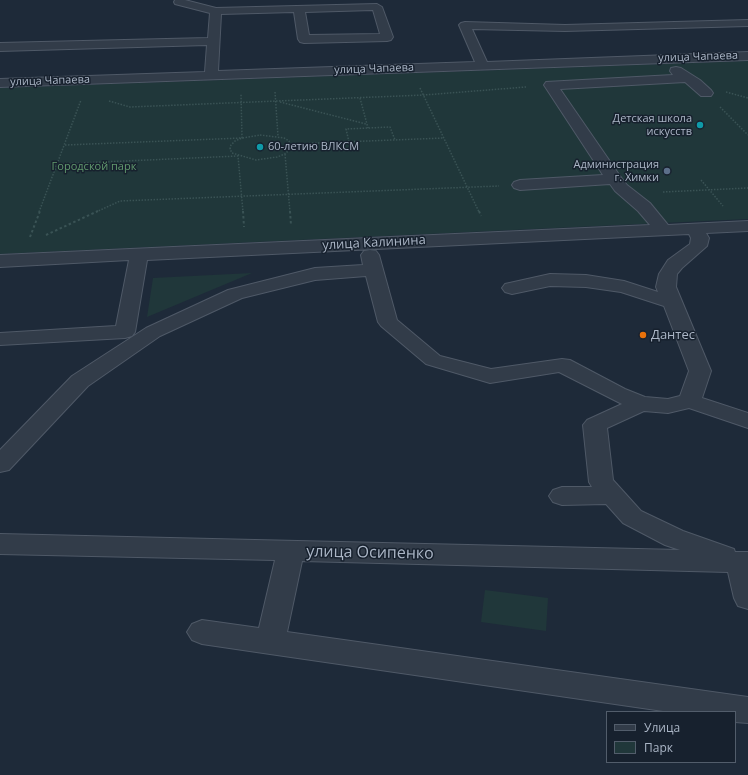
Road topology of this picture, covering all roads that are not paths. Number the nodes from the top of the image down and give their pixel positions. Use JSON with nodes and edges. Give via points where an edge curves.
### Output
{"nodes":[{"id":1,"x":180,"y":0,"type":"edge"},
{"id":2,"x":299,"y":9,"type":"junction"},
{"id":3,"x":216,"y":12,"type":"junction"},
{"id":4,"x":748,"y":23,"type":"edge"},
{"id":5,"x":213,"y":40,"type":"junction"},
{"id":6,"x":0,"y":47,"type":"edge"},
{"id":7,"x":748,"y":56,"type":"edge"},
{"id":8,"x":655,"y":58,"type":"junction"},
{"id":9,"x":483,"y":66,"type":"junction"},
{"id":10,"x":211,"y":75,"type":"junction"},
{"id":11,"x":688,"y":78,"type":"junction"},
{"id":12,"x":0,"y":83,"type":"edge"},
{"id":13,"x":706,"y":93,"type":"road end"},
{"id":14,"x":614,"y":179,"type":"junction"},
{"id":15,"x":520,"y":185,"type":"road end"},
{"id":16,"x":748,"y":226,"type":"edge"},
{"id":17,"x":694,"y":229,"type":"junction"},
{"id":18,"x":664,"y":230,"type":"junction"},
{"id":19,"x":370,"y":243,"type":"junction"},
{"id":20,"x":138,"y":254,"type":"junction"},
{"id":21,"x":0,"y":261,"type":"edge"},
{"id":22,"x":373,"y":270,"type":"junction"},
{"id":23,"x":512,"y":288,"type":"dead end"},
{"id":24,"x":672,"y":303,"type":"junction"},
{"id":25,"x":0,"y":339,"type":"edge"},
{"id":26,"x":690,"y":401,"type":"junction"},
{"id":27,"x":641,"y":404,"type":"junction"},
{"id":28,"x":748,"y":421,"type":"edge"},
{"id":29,"x":0,"y":464,"type":"edge"},
{"id":30,"x":612,"y":495,"type":"junction"},
{"id":31,"x":562,"y":496,"type":"dead end"},
{"id":32,"x":0,"y":544,"type":"edge"},
{"id":33,"x":290,"y":551,"type":"junction"},
{"id":34,"x":744,"y":562,"type":"edge"},
{"id":35,"x":748,"y":598,"type":"edge"},
{"id":36,"x":202,"y":632,"type":"dead end"},
{"id":37,"x":270,"y":642,"type":"junction"},
{"id":38,"x":748,"y":710,"type":"edge"}],
"edges":[{"from":1,"to":3,"type":"street"},
{"from":2,"to":2,"type":"street","via":[[377,7],[387,36],[304,39]]},
{"from":2,"to":3,"type":"street"},
{"from":3,"to":5,"type":"street"},
{"from":4,"to":9,"type":"street","via":[[565,28],[465,25]]},
{"from":5,"to":6,"type":"street"},
{"from":5,"to":10,"type":"street"},
{"from":7,"to":8,"type":"street","name":"улица Чапаева"},
{"from":8,"to":9,"type":"street","name":"улица Чапаева"},
{"from":8,"to":11,"type":"street"},
{"from":9,"to":10,"type":"street","name":"улица Чапаева"},
{"from":10,"to":12,"type":"street","name":"улица Чапаева"},
{"from":11,"to":13,"type":"street"},
{"from":11,"to":14,"type":"street","via":[[551,85]]},
{"from":14,"to":15,"type":"street"},
{"from":14,"to":18,"type":"street"},
{"from":16,"to":17,"type":"street","name":"улица Калинина"},
{"from":17,"to":18,"type":"street","name":"улица Калинина"},
{"from":17,"to":24,"type":"street","via":[[700,238],[698,246],[675,264],[668,274],[666,287]]},
{"from":18,"to":19,"type":"street","name":"улица Калинина"},
{"from":19,"to":20,"type":"street","name":"улица Калинина"},
{"from":19,"to":22,"type":"street"},
{"from":20,"to":21,"type":"street","name":"улица Калинина"},
{"from":20,"to":25,"type":"street","via":[[125,332]]},
{"from":22,"to":27,"type":"street","via":[[388,322],[433,360],[490,376],[562,365]]},
{"from":22,"to":29,"type":"street","via":[[315,274],[235,294],[153,332],[80,381]]},
{"from":23,"to":24,"type":"street","via":[[550,280],[586,281],[624,287]]},
{"from":24,"to":26,"type":"street","via":[[700,371]]},
{"from":26,"to":27,"type":"street","via":[[668,406]]},
{"from":26,"to":28,"type":"street"},
{"from":27,"to":30,"type":"street","via":[[595,425],[601,482]]},
{"from":30,"to":31,"type":"street"},
{"from":30,"to":34,"type":"street","via":[[632,518],[674,538]]},
{"from":32,"to":33,"type":"street","name":"улица Осипенко"},
{"from":33,"to":34,"type":"street","name":"улица Осипенко"},
{"from":33,"to":37,"type":"street"},
{"from":34,"to":35,"type":"street"},
{"from":36,"to":37,"type":"street"},
{"from":37,"to":38,"type":"street"}]}
